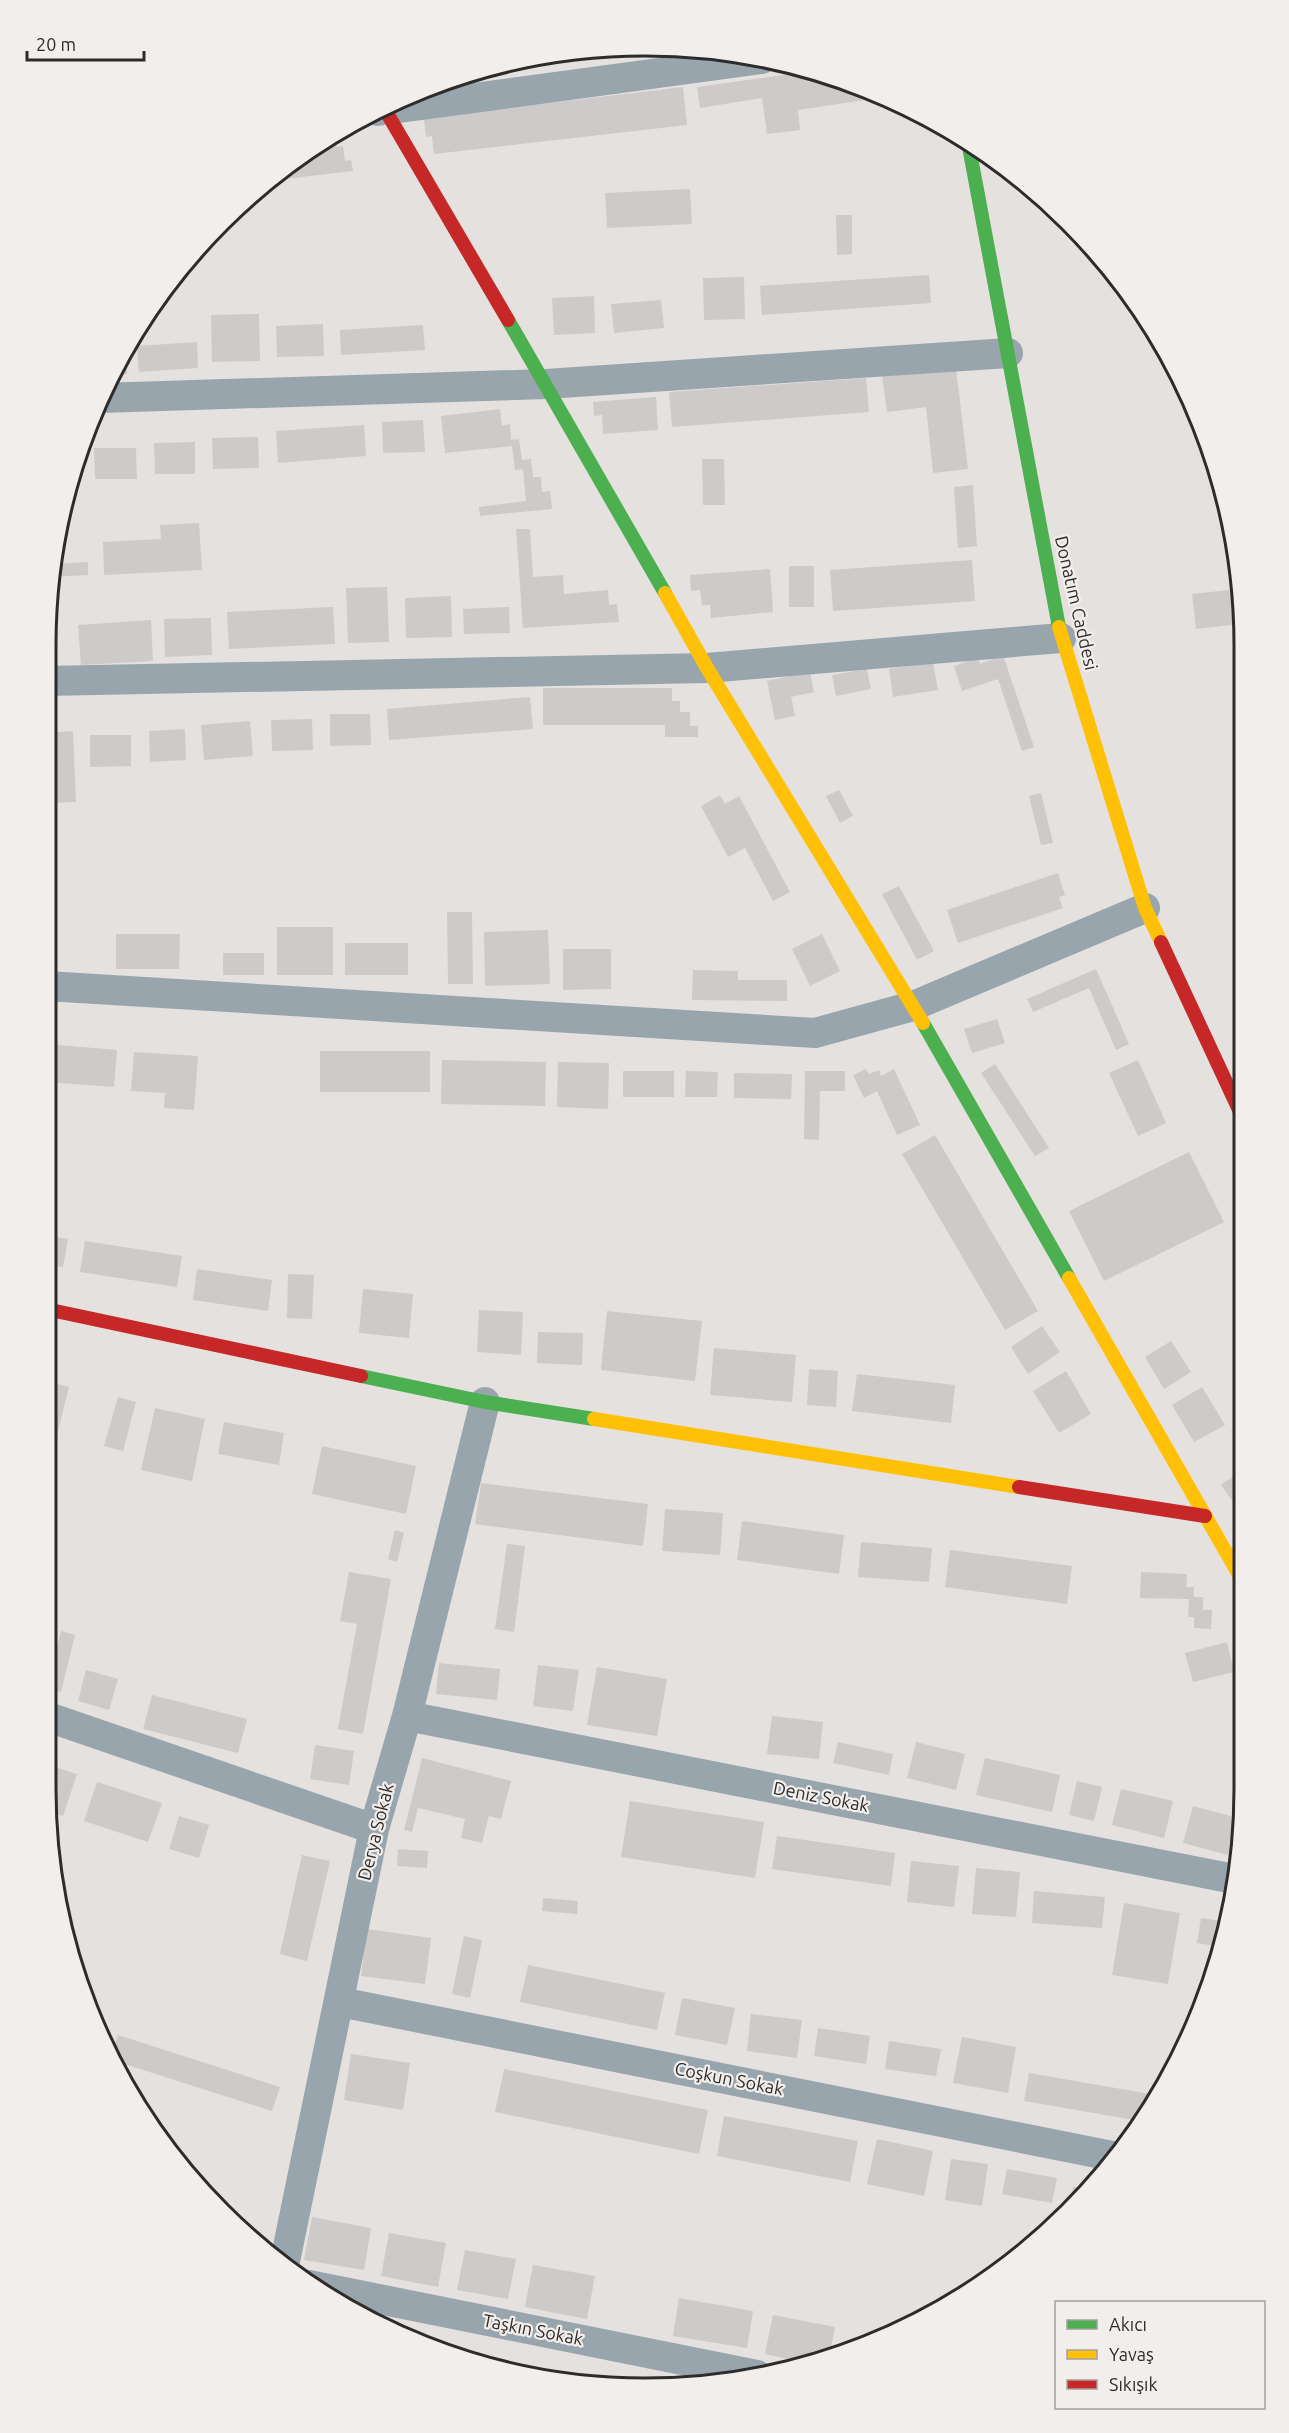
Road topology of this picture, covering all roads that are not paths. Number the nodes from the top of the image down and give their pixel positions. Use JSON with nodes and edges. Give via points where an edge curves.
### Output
{"nodes":[{"id":1,"x":733,"y":63,"type":"edge"},
{"id":2,"x":406,"y":106,"type":"edge"},
{"id":3,"x":386,"y":115,"type":"edge"},
{"id":4,"x":970,"y":154,"type":"edge"},
{"id":5,"x":1008,"y":353,"type":"junction"},
{"id":6,"x":546,"y":384,"type":"junction"},
{"id":7,"x":110,"y":398,"type":"edge"},
{"id":8,"x":1061,"y":638,"type":"junction"},
{"id":9,"x":707,"y":668,"type":"junction"},
{"id":10,"x":56,"y":681,"type":"edge"},
{"id":11,"x":1145,"y":908,"type":"junction"},
{"id":12,"x":56,"y":987,"type":"edge"},
{"id":13,"x":913,"y":1006,"type":"junction"},
{"id":14,"x":1234,"y":1101,"type":"edge"},
{"id":15,"x":56,"y":1311,"type":"edge"},
{"id":16,"x":485,"y":1402,"type":"junction"},
{"id":17,"x":1205,"y":1516,"type":"junction"},
{"id":18,"x":1234,"y":1566,"type":"edge"},
{"id":19,"x":407,"y":1716,"type":"junction"},
{"id":20,"x":56,"y":1720,"type":"edge"},
{"id":21,"x":374,"y":1829,"type":"junction"},
{"id":22,"x":1226,"y":1877,"type":"edge"},
{"id":23,"x":340,"y":2002,"type":"junction"},
{"id":24,"x":1106,"y":2155,"type":"edge"},
{"id":25,"x":286,"y":2256,"type":"edge"},
{"id":26,"x":337,"y":2290,"type":"edge"},
{"id":27,"x":736,"y":2370,"type":"edge"}],
"edges":[{"from":1,"to":2,"type":"street"},
{"from":3,"to":6,"type":"street"},
{"from":4,"to":5,"type":"street","name":"Donatım Caddesi"},
{"from":5,"to":6,"type":"street"},
{"from":5,"to":8,"type":"street","name":"Donatım Caddesi"},
{"from":6,"to":7,"type":"street"},
{"from":6,"to":9,"type":"street"},
{"from":8,"to":9,"type":"street"},
{"from":8,"to":11,"type":"street","name":"Donatım Caddesi"},
{"from":9,"to":10,"type":"street"},
{"from":9,"to":13,"type":"street"},
{"from":11,"to":13,"type":"street"},
{"from":11,"to":14,"type":"street","name":"Donatım Caddesi"},
{"from":12,"to":13,"type":"street","via":[[815,1033]]},
{"from":13,"to":17,"type":"street"},
{"from":15,"to":16,"type":"street"},
{"from":16,"to":17,"type":"street"},
{"from":16,"to":19,"type":"street","name":"Derya Sokak"},
{"from":17,"to":18,"type":"street"},
{"from":19,"to":21,"type":"street","name":"Derya Sokak"},
{"from":19,"to":22,"type":"street","name":"Deniz Sokak"},
{"from":20,"to":21,"type":"street"},
{"from":21,"to":23,"type":"street","name":"Derya Sokak"},
{"from":23,"to":24,"type":"street","name":"Coşkun Sokak"},
{"from":23,"to":25,"type":"street","name":"Derya Sokak"},
{"from":26,"to":27,"type":"street","name":"Taşkın Sokak"}]}
